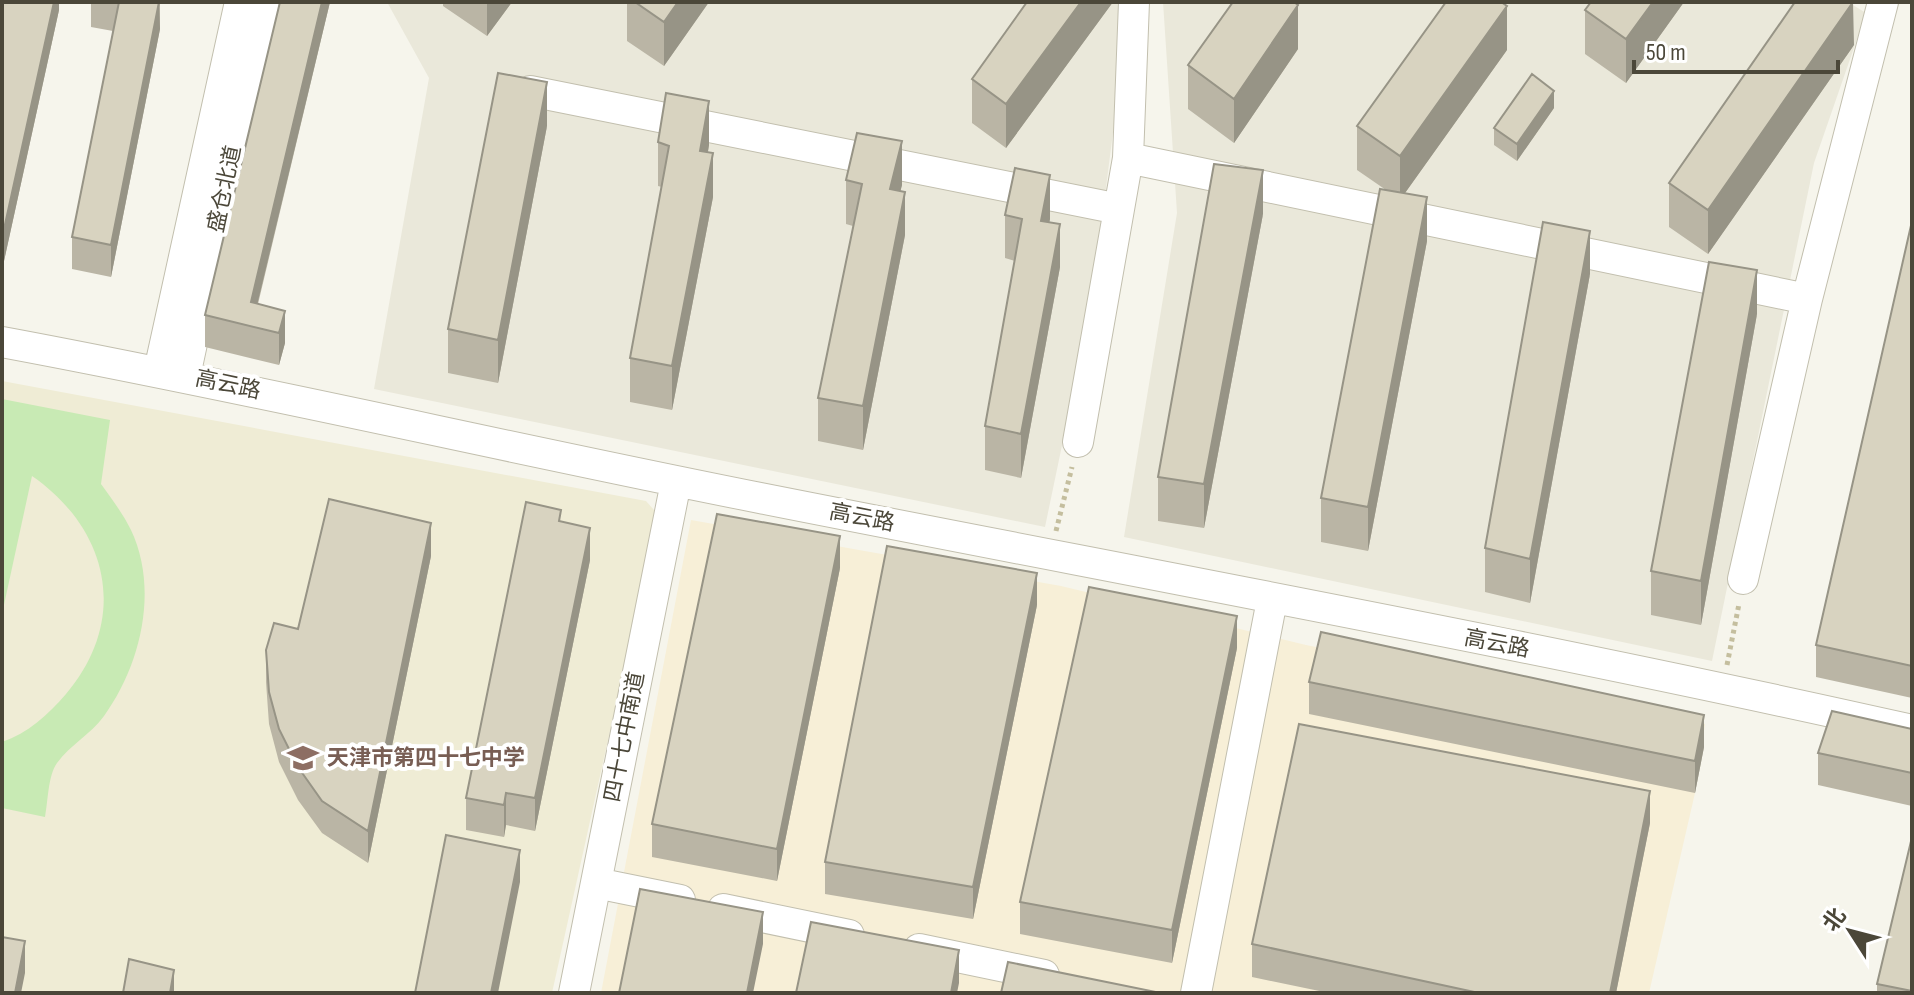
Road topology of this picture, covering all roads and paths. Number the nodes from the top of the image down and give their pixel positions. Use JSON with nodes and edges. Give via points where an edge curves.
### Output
{"nodes":[{"id":1,"x":240,"y":2,"type":"edge"},
{"id":2,"x":265,"y":2,"type":"edge"},
{"id":3,"x":1134,"y":2,"type":"edge"},
{"id":4,"x":1883,"y":2,"type":"edge"},
{"id":5,"x":530,"y":91,"type":"edge"},
{"id":6,"x":1128,"y":158,"type":"junction"},
{"id":7,"x":1119,"y":209,"type":"junction"},
{"id":8,"x":1807,"y":299,"type":"junction"},
{"id":9,"x":2,"y":342,"type":"edge"},
{"id":10,"x":172,"y":373,"type":"junction"},
{"id":11,"x":1078,"y":442,"type":"joint"},
{"id":12,"x":676,"y":482,"type":"junction"},
{"id":13,"x":1049,"y":555,"type":"junction"},
{"id":14,"x":1743,"y":579,"type":"joint"},
{"id":15,"x":1272,"y":600,"type":"junction"},
{"id":16,"x":1723,"y":687,"type":"junction"},
{"id":17,"x":1912,"y":730,"type":"edge"},
{"id":18,"x":596,"y":883,"type":"junction"},
{"id":19,"x":1069,"y":980,"type":"edge"},
{"id":20,"x":574,"y":993,"type":"edge"},
{"id":21,"x":1196,"y":993,"type":"edge"}],
"edges":[{"from":1,"to":10,"type":"street","name":"盛仓北道"},
{"from":2,"to":10,"type":"street","name":"盛仓北道"},
{"from":3,"to":6,"type":"street"},
{"from":4,"to":8,"type":"street"},
{"from":5,"to":7,"type":"street"},
{"from":6,"to":7,"type":"street"},
{"from":6,"to":8,"type":"street"},
{"from":7,"to":11,"type":"street"},
{"from":8,"to":14,"type":"street"},
{"from":9,"to":10,"type":"street","name":"高云路"},
{"from":10,"to":12,"type":"street","name":"高云路"},
{"from":11,"to":13,"type":"path"},
{"from":12,"to":13,"type":"street","name":"高云路"},
{"from":12,"to":18,"type":"street","name":"四十七中南道"},
{"from":13,"to":15,"type":"street","name":"高云路"},
{"from":14,"to":16,"type":"path"},
{"from":15,"to":16,"type":"street","name":"高云路"},
{"from":15,"to":21,"type":"street"},
{"from":16,"to":17,"type":"street","name":"高云路"},
{"from":18,"to":19,"type":"street"},
{"from":18,"to":20,"type":"street","name":"四十七中南道"}]}
